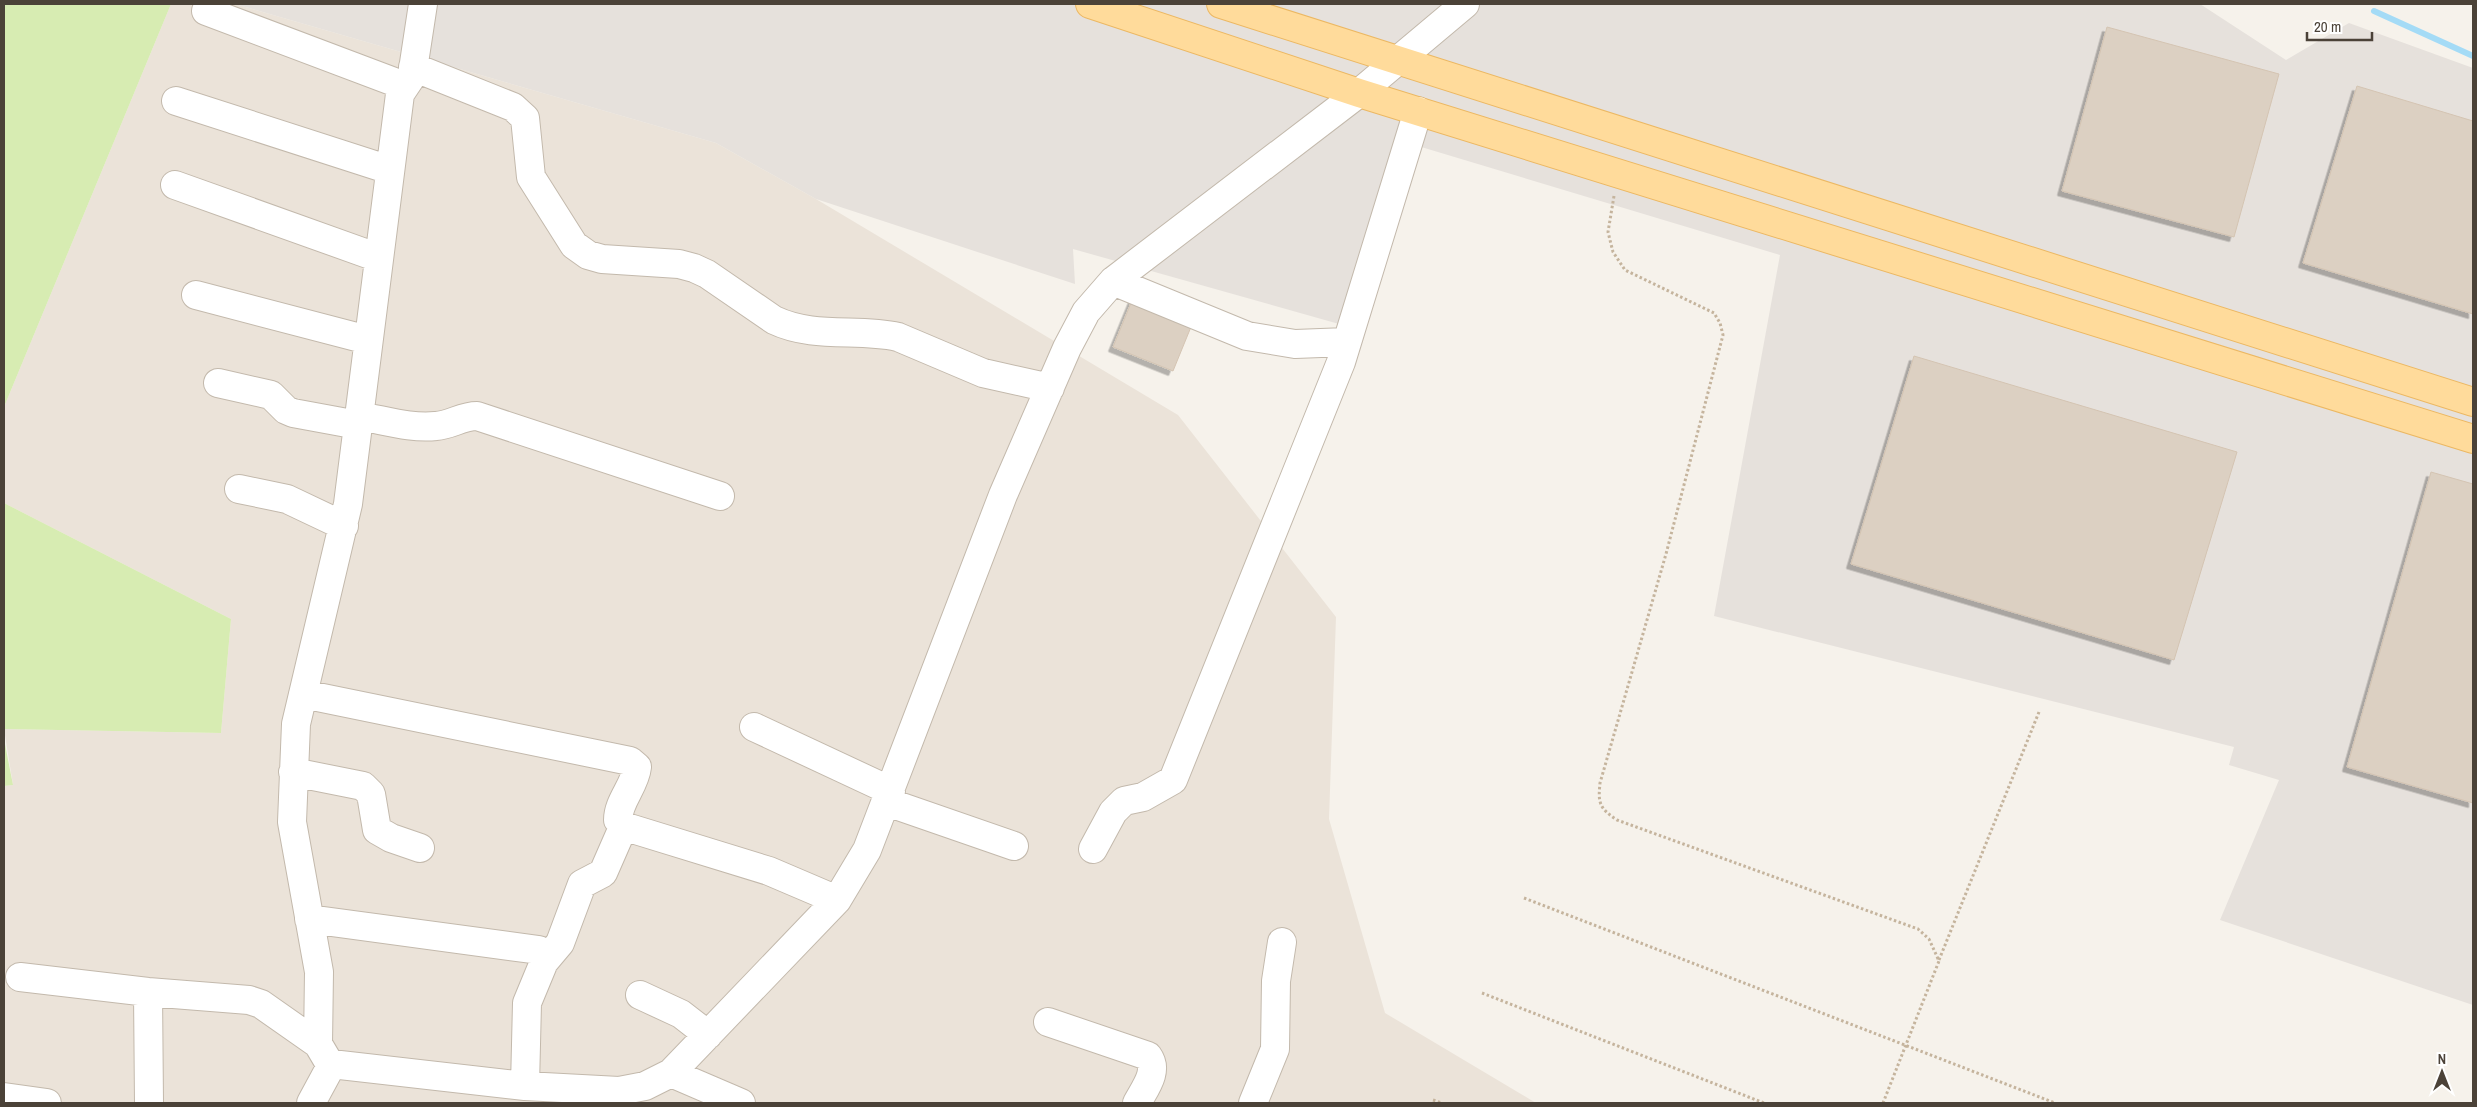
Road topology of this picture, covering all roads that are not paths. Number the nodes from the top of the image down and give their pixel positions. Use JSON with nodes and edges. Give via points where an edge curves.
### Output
{"nodes":[{"id":1,"x":423,"y":4,"type":"edge"},
{"id":2,"x":1090,"y":4,"type":"edge"},
{"id":3,"x":1221,"y":4,"type":"edge"},
{"id":4,"x":1465,"y":4,"type":"edge"},
{"id":5,"x":206,"y":11,"type":"dead end"},
{"id":6,"x":1397,"y":61,"type":"junction"},
{"id":7,"x":409,"y":76,"type":"junction"},
{"id":8,"x":1359,"y":93,"type":"junction"},
{"id":9,"x":176,"y":101,"type":"dead end"},
{"id":10,"x":1418,"y":111,"type":"junction"},
{"id":11,"x":390,"y":170,"type":"junction"},
{"id":12,"x":174,"y":185,"type":"dead end"},
{"id":13,"x":379,"y":258,"type":"junction"},
{"id":14,"x":1113,"y":281,"type":"junction"},
{"id":15,"x":196,"y":296,"type":"dead end"},
{"id":16,"x":368,"y":340,"type":"junction"},
{"id":17,"x":1348,"y":342,"type":"junction"},
{"id":18,"x":218,"y":383,"type":"dead end"},
{"id":19,"x":1050,"y":388,"type":"junction"},
{"id":20,"x":2473,"y":402,"type":"edge"},
{"id":21,"x":359,"y":421,"type":"junction"},
{"id":22,"x":2473,"y":440,"type":"edge"},
{"id":23,"x":239,"y":488,"type":"dead end"},
{"id":24,"x":720,"y":496,"type":"dead end"},
{"id":25,"x":344,"y":526,"type":"junction"},
{"id":26,"x":303,"y":694,"type":"junction"},
{"id":27,"x":754,"y":727,"type":"dead end"},
{"id":28,"x":293,"y":772,"type":"junction"},
{"id":29,"x":889,"y":796,"type":"junction"},
{"id":30,"x":624,"y":825,"type":"junction"},
{"id":31,"x":1014,"y":846,"type":"dead end"},
{"id":32,"x":420,"y":848,"type":"dead end"},
{"id":33,"x":1094,"y":848,"type":"dead end"},
{"id":34,"x":837,"y":900,"type":"junction"},
{"id":35,"x":309,"y":919,"type":"junction"},
{"id":36,"x":1282,"y":942,"type":"dead end"},
{"id":37,"x":544,"y":962,"type":"junction"},
{"id":38,"x":20,"y":976,"type":"dead end"},
{"id":39,"x":148,"y":992,"type":"junction"},
{"id":40,"x":640,"y":995,"type":"dead end"},
{"id":41,"x":1048,"y":1022,"type":"dead end"},
{"id":42,"x":708,"y":1036,"type":"junction"},
{"id":43,"x":325,"y":1055,"type":"junction"},
{"id":44,"x":671,"y":1073,"type":"junction"},
{"id":45,"x":525,"y":1086,"type":"junction"},
{"id":46,"x":647,"y":1094,"type":"edge"},
{"id":47,"x":4,"y":1097,"type":"edge"},
{"id":48,"x":47,"y":1103,"type":"edge"},
{"id":49,"x":149,"y":1103,"type":"edge"},
{"id":50,"x":311,"y":1103,"type":"edge"},
{"id":51,"x":741,"y":1103,"type":"edge"},
{"id":52,"x":1137,"y":1103,"type":"edge"},
{"id":53,"x":1253,"y":1103,"type":"edge"}],
"edges":[{"from":1,"to":7,"type":"street"},
{"from":2,"to":8,"type":"main road"},
{"from":3,"to":6,"type":"main road"},
{"from":4,"to":6,"type":"street"},
{"from":5,"to":7,"type":"street"},
{"from":6,"to":8,"type":"street"},
{"from":6,"to":20,"type":"main road"},
{"from":7,"to":11,"type":"street","via":[[400,94]]},
{"from":7,"to":19,"type":"street","via":[[521,112],[525,118],[531,177],[574,245],[588,255],[694,268],[787,326],[813,332],[898,337],[983,373]]},
{"from":8,"to":10,"type":"main road"},
{"from":8,"to":14,"type":"street"},
{"from":9,"to":11,"type":"street"},
{"from":10,"to":17,"type":"street"},
{"from":10,"to":22,"type":"main road"},
{"from":11,"to":13,"type":"street"},
{"from":12,"to":13,"type":"street"},
{"from":13,"to":16,"type":"street"},
{"from":14,"to":17,"type":"street","via":[[1247,336],[1295,344]]},
{"from":14,"to":19,"type":"street","via":[[1086,312]]},
{"from":15,"to":16,"type":"street"},
{"from":16,"to":21,"type":"street"},
{"from":17,"to":33,"type":"street","via":[[1173,780],[1143,797],[1124,801],[1114,812]]},
{"from":18,"to":21,"type":"street","via":[[271,395],[293,413]]},
{"from":19,"to":29,"type":"street","via":[[1004,495]]},
{"from":21,"to":24,"type":"street","via":[[424,427],[439,426],[464,416],[477,416]]},
{"from":21,"to":25,"type":"street"},
{"from":23,"to":25,"type":"street","via":[[287,499]]},
{"from":25,"to":26,"type":"street"},
{"from":26,"to":28,"type":"street","via":[[296,724]]},
{"from":26,"to":30,"type":"street","via":[[630,761],[637,767],[618,811],[618,820]]},
{"from":27,"to":29,"type":"street"},
{"from":28,"to":32,"type":"street","via":[[363,786],[371,794],[377,830]]},
{"from":28,"to":35,"type":"street","via":[[292,822]]},
{"from":29,"to":31,"type":"street"},
{"from":29,"to":34,"type":"street","via":[[867,850]]},
{"from":30,"to":34,"type":"street","via":[[769,871]]},
{"from":30,"to":37,"type":"street","via":[[603,873],[582,884],[560,943]]},
{"from":34,"to":42,"type":"street"},
{"from":35,"to":37,"type":"street","via":[[539,950],[544,954]]},
{"from":35,"to":43,"type":"street","via":[[319,972]]},
{"from":36,"to":53,"type":"street","via":[[1276,981],[1275,1050]]},
{"from":37,"to":45,"type":"street","via":[[527,1003]]},
{"from":38,"to":39,"type":"street"},
{"from":39,"to":43,"type":"street","via":[[249,1000],[267,1008]]},
{"from":39,"to":49,"type":"street"},
{"from":40,"to":42,"type":"street","via":[[682,1014]]},
{"from":41,"to":52,"type":"street","via":[[1148,1056],[1154,1063],[1153,1071]]},
{"from":42,"to":44,"type":"street"},
{"from":43,"to":45,"type":"street","via":[[340,1065]]},
{"from":43,"to":50,"type":"street"},
{"from":44,"to":46,"type":"street"},
{"from":44,"to":51,"type":"street"},
{"from":45,"to":46,"type":"street"},
{"from":47,"to":48,"type":"street"}]}
